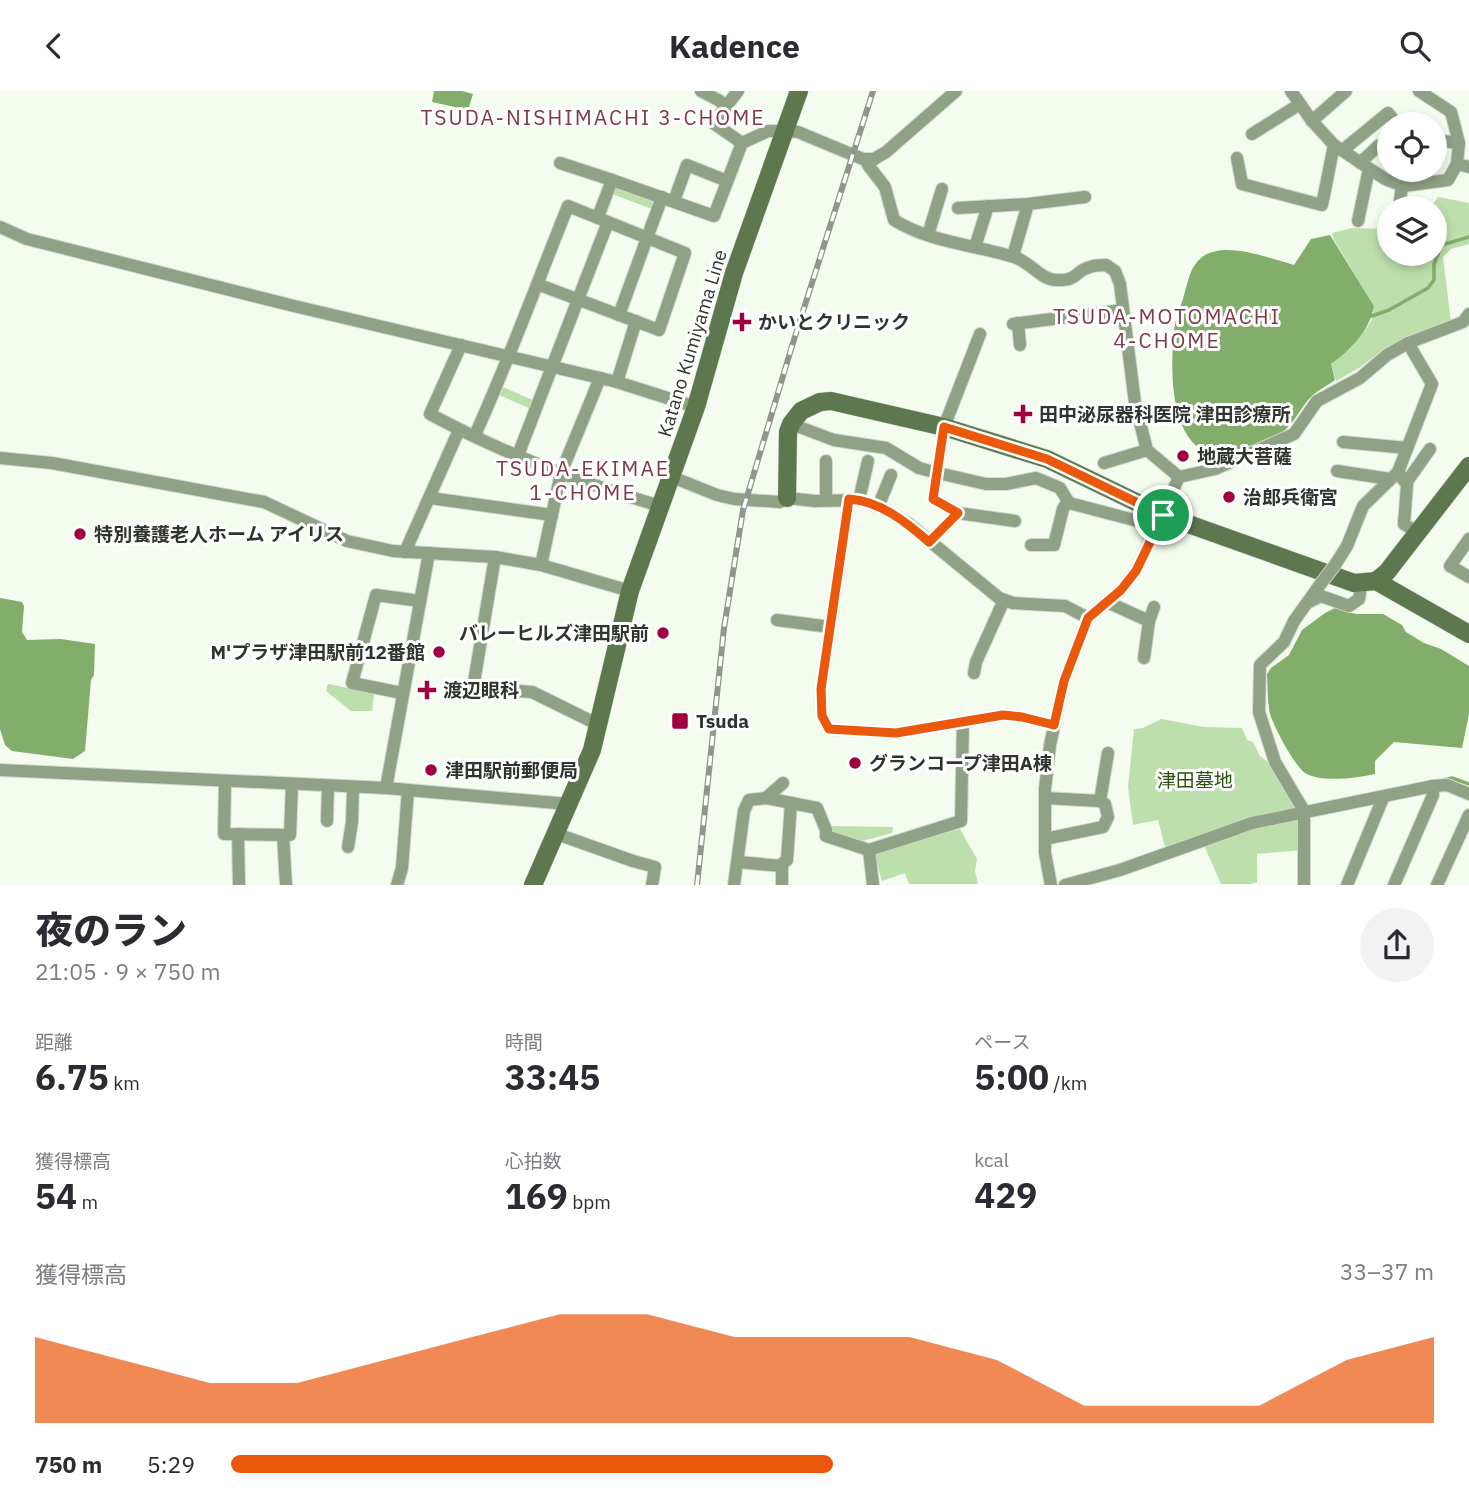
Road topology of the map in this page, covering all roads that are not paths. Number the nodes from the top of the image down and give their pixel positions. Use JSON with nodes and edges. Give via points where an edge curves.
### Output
{"nodes":[{"id":1,"x":701,"y":91,"type":"edge"},
{"id":2,"x":738,"y":91,"type":"edge"},
{"id":3,"x":800,"y":91,"type":"edge"},
{"id":4,"x":956,"y":91,"type":"edge"},
{"id":5,"x":1291,"y":91,"type":"edge"},
{"id":6,"x":1346,"y":91,"type":"edge"},
{"id":7,"x":1419,"y":91,"type":"edge"},
{"id":8,"x":1300,"y":104,"type":"junction"},
{"id":9,"x":725,"y":107,"type":"junction"},
{"id":10,"x":1312,"y":121,"type":"junction"},
{"id":11,"x":1377,"y":121,"type":"edge"},
{"id":12,"x":786,"y":131,"type":"junction"},
{"id":13,"x":1252,"y":134,"type":"dead end"},
{"id":14,"x":742,"y":143,"type":"junction"},
{"id":15,"x":1447,"y":146,"type":"edge"},
{"id":16,"x":1338,"y":148,"type":"junction"},
{"id":17,"x":1377,"y":148,"type":"edge"},
{"id":18,"x":1463,"y":153,"type":"edge"},
{"id":19,"x":1237,"y":158,"type":"dead end"},
{"id":20,"x":874,"y":159,"type":"junction"},
{"id":21,"x":560,"y":163,"type":"dead end"},
{"id":22,"x":1365,"y":166,"type":"junction"},
{"id":23,"x":612,"y":180,"type":"junction"},
{"id":24,"x":727,"y":181,"type":"junction"},
{"id":25,"x":1402,"y":186,"type":"junction"},
{"id":26,"x":942,"y":189,"type":"dead end"},
{"id":27,"x":1401,"y":196,"type":"edge"},
{"id":28,"x":1085,"y":197,"type":"dead end"},
{"id":29,"x":668,"y":199,"type":"junction"},
{"id":30,"x":1028,"y":204,"type":"junction"},
{"id":31,"x":988,"y":206,"type":"junction"},
{"id":32,"x":958,"y":208,"type":"dead end"},
{"id":33,"x":603,"y":220,"type":"junction"},
{"id":34,"x":1358,"y":221,"type":"dead end"},
{"id":35,"x":0,"y":227,"type":"edge"},
{"id":36,"x":928,"y":235,"type":"junction"},
{"id":37,"x":648,"y":238,"type":"junction"},
{"id":38,"x":975,"y":247,"type":"junction"},
{"id":39,"x":1013,"y":256,"type":"junction"},
{"id":40,"x":537,"y":284,"type":"junction"},
{"id":41,"x":580,"y":300,"type":"junction"},
{"id":42,"x":1123,"y":310,"type":"junction"},
{"id":43,"x":1469,"y":314,"type":"edge"},
{"id":44,"x":619,"y":315,"type":"junction"},
{"id":45,"x":636,"y":321,"type":"junction"},
{"id":46,"x":980,"y":334,"type":"dead end"},
{"id":47,"x":1408,"y":343,"type":"junction"},
{"id":48,"x":461,"y":345,"type":"junction"},
{"id":49,"x":1020,"y":345,"type":"dead end"},
{"id":50,"x":510,"y":357,"type":"junction"},
{"id":51,"x":554,"y":367,"type":"junction"},
{"id":52,"x":600,"y":378,"type":"junction"},
{"id":53,"x":617,"y":382,"type":"junction"},
{"id":54,"x":696,"y":407,"type":"junction"},
{"id":55,"x":790,"y":424,"type":"junction"},
{"id":56,"x":944,"y":427,"type":"junction"},
{"id":57,"x":459,"y":430,"type":"junction"},
{"id":58,"x":475,"y":435,"type":"junction"},
{"id":59,"x":1343,"y":442,"type":"dead end"},
{"id":60,"x":1407,"y":448,"type":"junction"},
{"id":61,"x":1430,"y":449,"type":"dead end"},
{"id":62,"x":1147,"y":450,"type":"junction"},
{"id":63,"x":518,"y":455,"type":"junction"},
{"id":64,"x":0,"y":458,"type":"edge"},
{"id":65,"x":826,"y":461,"type":"dead end"},
{"id":66,"x":868,"y":461,"type":"dead end"},
{"id":67,"x":1104,"y":463,"type":"dead end"},
{"id":68,"x":1469,"y":466,"type":"edge"},
{"id":69,"x":1337,"y":471,"type":"dead end"},
{"id":70,"x":561,"y":473,"type":"junction"},
{"id":71,"x":938,"y":473,"type":"junction"},
{"id":72,"x":891,"y":475,"type":"dead end"},
{"id":73,"x":1394,"y":475,"type":"junction"},
{"id":74,"x":672,"y":477,"type":"junction"},
{"id":75,"x":1179,"y":477,"type":"junction"},
{"id":76,"x":1406,"y":483,"type":"junction"},
{"id":77,"x":787,"y":498,"type":"junction"},
{"id":78,"x":430,"y":499,"type":"junction"},
{"id":79,"x":826,"y":499,"type":"junction"},
{"id":80,"x":854,"y":500,"type":"junction"},
{"id":81,"x":1068,"y":501,"type":"junction"},
{"id":82,"x":660,"y":506,"type":"junction"},
{"id":83,"x":878,"y":507,"type":"junction"},
{"id":84,"x":958,"y":513,"type":"junction"},
{"id":85,"x":552,"y":515,"type":"junction"},
{"id":86,"x":1160,"y":520,"type":"junction"},
{"id":87,"x":1015,"y":521,"type":"dead end"},
{"id":88,"x":1418,"y":533,"type":"junction"},
{"id":89,"x":1469,"y":539,"type":"edge"},
{"id":90,"x":929,"y":542,"type":"junction"},
{"id":91,"x":1031,"y":545,"type":"dead end"},
{"id":92,"x":405,"y":552,"type":"junction"},
{"id":93,"x":429,"y":553,"type":"junction"},
{"id":94,"x":495,"y":557,"type":"junction"},
{"id":95,"x":541,"y":565,"type":"junction"},
{"id":96,"x":1469,"y":577,"type":"edge"},
{"id":97,"x":1369,"y":582,"type":"junction"},
{"id":98,"x":630,"y":591,"type":"junction"},
{"id":99,"x":1004,"y":600,"type":"junction"},
{"id":100,"x":420,"y":601,"type":"junction"},
{"id":101,"x":1107,"y":602,"type":"junction"},
{"id":102,"x":1308,"y":603,"type":"junction"},
{"id":103,"x":1154,"y":607,"type":"dead end"},
{"id":104,"x":1088,"y":618,"type":"junction"},
{"id":105,"x":777,"y":620,"type":"dead end"},
{"id":106,"x":1149,"y":621,"type":"junction"},
{"id":107,"x":830,"y":627,"type":"junction"},
{"id":108,"x":1469,"y":634,"type":"edge"},
{"id":109,"x":1144,"y":658,"type":"dead end"},
{"id":110,"x":974,"y":673,"type":"dead end"},
{"id":111,"x":402,"y":692,"type":"junction"},
{"id":112,"x":963,"y":722,"type":"junction"},
{"id":113,"x":599,"y":725,"type":"junction"},
{"id":114,"x":1054,"y":725,"type":"junction"},
{"id":115,"x":1108,"y":753,"type":"dead end"},
{"id":116,"x":0,"y":770,"type":"edge"},
{"id":117,"x":225,"y":782,"type":"junction"},
{"id":118,"x":783,"y":783,"type":"dead end"},
{"id":119,"x":292,"y":785,"type":"junction"},
{"id":120,"x":328,"y":786,"type":"junction"},
{"id":121,"x":1433,"y":786,"type":"junction"},
{"id":122,"x":353,"y":787,"type":"junction"},
{"id":123,"x":386,"y":788,"type":"junction"},
{"id":124,"x":408,"y":790,"type":"junction"},
{"id":125,"x":1469,"y":794,"type":"edge"},
{"id":126,"x":766,"y":798,"type":"junction"},
{"id":127,"x":1045,"y":798,"type":"junction"},
{"id":128,"x":1382,"y":798,"type":"junction"},
{"id":129,"x":1100,"y":801,"type":"junction"},
{"id":130,"x":791,"y":803,"type":"junction"},
{"id":131,"x":568,"y":804,"type":"junction"},
{"id":132,"x":1304,"y":811,"type":"junction"},
{"id":133,"x":1469,"y":815,"type":"edge"},
{"id":134,"x":327,"y":821,"type":"dead end"},
{"id":135,"x":554,"y":833,"type":"junction"},
{"id":136,"x":238,"y":834,"type":"junction"},
{"id":137,"x":284,"y":835,"type":"junction"},
{"id":138,"x":1465,"y":837,"type":"edge"},
{"id":139,"x":1045,"y":839,"type":"junction"},
{"id":140,"x":348,"y":847,"type":"dead end"},
{"id":141,"x":869,"y":850,"type":"junction"},
{"id":142,"x":738,"y":862,"type":"junction"},
{"id":143,"x":782,"y":866,"type":"junction"},
{"id":144,"x":1120,"y":870,"type":"junction"},
{"id":145,"x":1072,"y":883,"type":"edge"},
{"id":146,"x":239,"y":884,"type":"edge"},
{"id":147,"x":286,"y":884,"type":"edge"},
{"id":148,"x":397,"y":884,"type":"edge"},
{"id":149,"x":533,"y":884,"type":"edge"},
{"id":150,"x":652,"y":884,"type":"edge"},
{"id":151,"x":734,"y":884,"type":"edge"},
{"id":152,"x":782,"y":884,"type":"edge"},
{"id":153,"x":873,"y":884,"type":"edge"},
{"id":154,"x":1049,"y":884,"type":"edge"},
{"id":155,"x":1123,"y":884,"type":"edge"},
{"id":156,"x":1304,"y":884,"type":"edge"},
{"id":157,"x":1347,"y":884,"type":"edge"},
{"id":158,"x":1394,"y":884,"type":"edge"},
{"id":159,"x":1437,"y":884,"type":"edge"}],
"edges":[{"from":1,"to":9,"type":"street"},
{"from":2,"to":9,"type":"street"},
{"from":3,"to":12,"type":"street","name":"Katano Kumiyama Line"},
{"from":4,"to":20,"type":"street"},
{"from":5,"to":8,"type":"street"},
{"from":6,"to":10,"type":"street"},
{"from":7,"to":18,"type":"street","via":[[1451,112]]},
{"from":8,"to":10,"type":"street"},
{"from":8,"to":13,"type":"street"},
{"from":9,"to":14,"type":"street","via":[[713,123]]},
{"from":10,"to":16,"type":"street"},
{"from":11,"to":16,"type":"street"},
{"from":12,"to":14,"type":"street","via":[[768,131]]},
{"from":12,"to":20,"type":"street","via":[[857,158]]},
{"from":12,"to":54,"type":"street","name":"Katano Kumiyama Line","via":[[734,273]]},
{"from":14,"to":24,"type":"street"},
{"from":15,"to":18,"type":"street"},
{"from":16,"to":19,"type":"street","via":[[1322,205],[1242,184]]},
{"from":16,"to":22,"type":"street"},
{"from":17,"to":22,"type":"street"},
{"from":18,"to":25,"type":"street","via":[[1448,180]]},
{"from":20,"to":36,"type":"street","via":[[868,165],[885,187],[894,219]]},
{"from":21,"to":23,"type":"street"},
{"from":22,"to":25,"type":"street"},
{"from":22,"to":34,"type":"street"},
{"from":23,"to":29,"type":"street"},
{"from":23,"to":33,"type":"street"},
{"from":24,"to":29,"type":"street","via":[[687,165]]},
{"from":24,"to":29,"type":"street","via":[[714,216]]},
{"from":25,"to":27,"type":"street"},
{"from":26,"to":36,"type":"street"},
{"from":28,"to":30,"type":"street"},
{"from":29,"to":37,"type":"street"},
{"from":30,"to":31,"type":"street"},
{"from":30,"to":39,"type":"street"},
{"from":31,"to":32,"type":"street"},
{"from":31,"to":38,"type":"street"},
{"from":33,"to":37,"type":"street"},
{"from":33,"to":40,"type":"street","via":[[568,206]]},
{"from":33,"to":41,"type":"street"},
{"from":35,"to":48,"type":"street","via":[[81,253]]},
{"from":36,"to":38,"type":"street"},
{"from":37,"to":44,"type":"street"},
{"from":37,"to":45,"type":"street","via":[[685,253],[659,330]]},
{"from":38,"to":39,"type":"street"},
{"from":39,"to":42,"type":"street","via":[[1051,280],[1071,281],[1088,267],[1106,265],[1120,283]]},
{"from":40,"to":41,"type":"street"},
{"from":40,"to":50,"type":"street"},
{"from":41,"to":44,"type":"street"},
{"from":41,"to":51,"type":"street"},
{"from":42,"to":49,"type":"street","via":[[1015,324]]},
{"from":42,"to":62,"type":"street","via":[[1135,403]]},
{"from":43,"to":47,"type":"street","via":[[1463,322]]},
{"from":44,"to":45,"type":"street"},
{"from":45,"to":53,"type":"street"},
{"from":46,"to":56,"type":"street"},
{"from":47,"to":60,"type":"street","via":[[1432,384]]},
{"from":47,"to":75,"type":"street","via":[[1360,378],[1317,401],[1294,434],[1215,469]]},
{"from":48,"to":50,"type":"street"},
{"from":48,"to":57,"type":"street","via":[[430,414]]},
{"from":50,"to":51,"type":"street"},
{"from":50,"to":58,"type":"street"},
{"from":51,"to":52,"type":"street"},
{"from":51,"to":63,"type":"street"},
{"from":52,"to":53,"type":"street"},
{"from":52,"to":70,"type":"street"},
{"from":53,"to":54,"type":"street"},
{"from":54,"to":74,"type":"street","name":"Katano Kumiyama Line"},
{"from":55,"to":56,"type":"street","via":[[809,406],[831,401]]},
{"from":55,"to":71,"type":"street","via":[[834,440],[886,448],[919,468]]},
{"from":55,"to":77,"type":"street"},
{"from":56,"to":71,"type":"street"},
{"from":56,"to":86,"type":"street","via":[[1047,459]]},
{"from":57,"to":58,"type":"street"},
{"from":57,"to":78,"type":"street"},
{"from":58,"to":63,"type":"street"},
{"from":59,"to":60,"type":"street"},
{"from":60,"to":73,"type":"street"},
{"from":61,"to":76,"type":"street"},
{"from":62,"to":67,"type":"street"},
{"from":62,"to":75,"type":"street"},
{"from":63,"to":70,"type":"street"},
{"from":64,"to":92,"type":"street","via":[[52,463],[264,502],[347,541]]},
{"from":65,"to":79,"type":"street"},
{"from":66,"to":80,"type":"street"},
{"from":68,"to":88,"type":"street"},
{"from":69,"to":73,"type":"street"},
{"from":70,"to":82,"type":"street"},
{"from":70,"to":85,"type":"street"},
{"from":71,"to":81,"type":"street","via":[[986,484],[1036,478],[1060,488]]},
{"from":71,"to":84,"type":"street","via":[[933,499]]},
{"from":72,"to":83,"type":"street"},
{"from":73,"to":76,"type":"street"},
{"from":73,"to":102,"type":"street","bridge":true,"via":[[1363,506],[1347,546]]},
{"from":74,"to":77,"type":"street","via":[[734,499],[780,502]]},
{"from":74,"to":82,"type":"street","name":"Katano Kumiyama Line"},
{"from":75,"to":86,"type":"street"},
{"from":76,"to":88,"type":"street","via":[[1404,524]]},
{"from":77,"to":79,"type":"street"},
{"from":78,"to":85,"type":"street"},
{"from":78,"to":92,"type":"street"},
{"from":79,"to":80,"type":"street"},
{"from":80,"to":83,"type":"street"},
{"from":80,"to":107,"type":"street"},
{"from":81,"to":86,"type":"street"},
{"from":81,"to":91,"type":"street","via":[[1054,545]]},
{"from":82,"to":98,"type":"street","name":"Katano Kumiyama Line"},
{"from":83,"to":90,"type":"street","via":[[909,524]]},
{"from":84,"to":87,"type":"street"},
{"from":84,"to":90,"type":"street"},
{"from":85,"to":95,"type":"street"},
{"from":86,"to":97,"type":"street","via":[[1354,583]]},
{"from":86,"to":101,"type":"street","via":[[1136,571]]},
{"from":88,"to":97,"type":"street","via":[[1387,572]]},
{"from":89,"to":96,"type":"street","via":[[1450,566]]},
{"from":90,"to":99,"type":"street"},
{"from":92,"to":93,"type":"street"},
{"from":93,"to":94,"type":"street"},
{"from":93,"to":100,"type":"street"},
{"from":94,"to":95,"type":"street"},
{"from":94,"to":113,"type":"street","via":[[473,688],[532,692]]},
{"from":95,"to":98,"type":"street"},
{"from":97,"to":102,"type":"street","via":[[1359,599],[1349,605],[1321,596]]},
{"from":97,"to":108,"type":"street"},
{"from":98,"to":113,"type":"street","name":"Katano Kumiyama Line"},
{"from":99,"to":104,"type":"street","via":[[1065,606]]},
{"from":99,"to":110,"type":"street"},
{"from":100,"to":111,"type":"street"},
{"from":100,"to":111,"type":"street","via":[[376,595],[352,683]]},
{"from":101,"to":104,"type":"street"},
{"from":101,"to":106,"type":"street"},
{"from":102,"to":132,"type":"street","via":[[1284,642],[1261,665],[1259,712],[1275,762]]},
{"from":103,"to":106,"type":"street"},
{"from":104,"to":114,"type":"street","via":[[1064,681]]},
{"from":105,"to":107,"type":"street"},
{"from":106,"to":109,"type":"street"},
{"from":107,"to":112,"type":"street","via":[[821,689],[822,716],[829,729],[896,733]]},
{"from":111,"to":123,"type":"street"},
{"from":112,"to":114,"type":"street","via":[[1003,715]]},
{"from":112,"to":141,"type":"street","via":[[961,821]]},
{"from":113,"to":131,"type":"street","name":"Katano Kumiyama Line"},
{"from":114,"to":127,"type":"street"},
{"from":115,"to":129,"type":"street"},
{"from":116,"to":117,"type":"street"},
{"from":117,"to":119,"type":"street"},
{"from":117,"to":136,"type":"street","via":[[224,834]]},
{"from":118,"to":126,"type":"street"},
{"from":119,"to":120,"type":"street"},
{"from":119,"to":137,"type":"street","via":[[290,835]]},
{"from":120,"to":122,"type":"street"},
{"from":120,"to":134,"type":"street"},
{"from":121,"to":125,"type":"street","via":[[1447,785]]},
{"from":121,"to":128,"type":"street"},
{"from":121,"to":158,"type":"street"},
{"from":122,"to":123,"type":"street"},
{"from":122,"to":140,"type":"street"},
{"from":123,"to":124,"type":"street"},
{"from":124,"to":131,"type":"street"},
{"from":124,"to":148,"type":"street"},
{"from":126,"to":130,"type":"street"},
{"from":126,"to":142,"type":"street","via":[[749,800],[744,811]]},
{"from":127,"to":129,"type":"street"},
{"from":127,"to":139,"type":"street"},
{"from":128,"to":132,"type":"street"},
{"from":128,"to":157,"type":"street"},
{"from":129,"to":139,"type":"street","via":[[1108,817],[1103,827]]},
{"from":130,"to":141,"type":"street","via":[[817,809],[826,836]]},
{"from":130,"to":143,"type":"street"},
{"from":131,"to":135,"type":"street","name":"Katano Kumiyama Line"},
{"from":132,"to":144,"type":"street","via":[[1252,823]]},
{"from":132,"to":156,"type":"street"},
{"from":133,"to":138,"type":"street"},
{"from":135,"to":149,"type":"street","name":"Katano Kumiyama Line"},
{"from":135,"to":150,"type":"street","via":[[655,867]]},
{"from":136,"to":137,"type":"street"},
{"from":136,"to":146,"type":"street"},
{"from":137,"to":147,"type":"street"},
{"from":138,"to":159,"type":"street"},
{"from":139,"to":154,"type":"street"},
{"from":141,"to":153,"type":"street"},
{"from":142,"to":143,"type":"street"},
{"from":142,"to":151,"type":"street"},
{"from":143,"to":152,"type":"street"},
{"from":144,"to":145,"type":"street"},
{"from":144,"to":155,"type":"street"}]}
